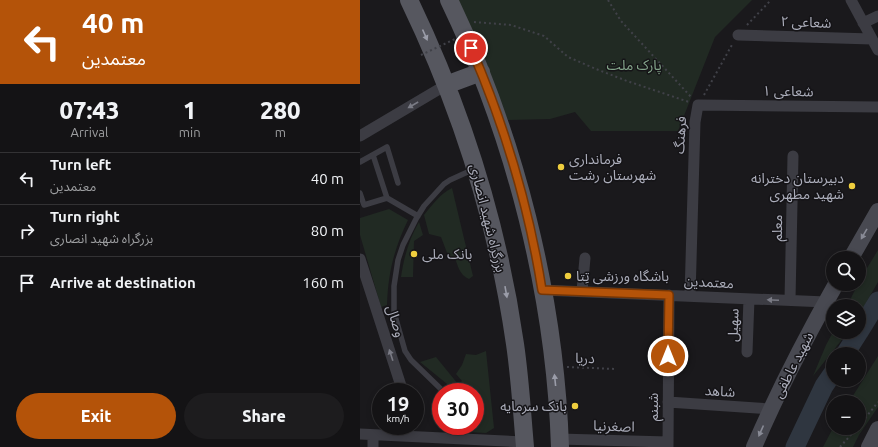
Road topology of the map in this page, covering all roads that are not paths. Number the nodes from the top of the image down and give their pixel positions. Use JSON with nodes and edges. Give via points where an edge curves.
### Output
{"nodes":[{"id":1,"x":409,"y":0,"type":"edge"},
{"id":2,"x":449,"y":0,"type":"edge"},
{"id":3,"x":851,"y":0,"type":"edge"},
{"id":4,"x":878,"y":16,"type":"edge"},
{"id":5,"x":863,"y":22,"type":"junction"},
{"id":6,"x":738,"y":35,"type":"road end"},
{"id":7,"x":872,"y":39,"type":"junction"},
{"id":8,"x":878,"y":50,"type":"edge"},
{"id":9,"x":481,"y":72,"type":"junction"},
{"id":10,"x":446,"y":85,"type":"junction"},
{"id":11,"x":698,"y":105,"type":"joint"},
{"id":12,"x":878,"y":107,"type":"edge"},
{"id":13,"x":360,"y":136,"type":"edge"},
{"id":14,"x":373,"y":155,"type":"junction"},
{"id":15,"x":793,"y":156,"type":"dead end"},
{"id":16,"x":360,"y":162,"type":"edge"},
{"id":17,"x":476,"y":168,"type":"junction"},
{"id":18,"x":398,"y":183,"type":"dead end"},
{"id":19,"x":360,"y":193,"type":"edge"},
{"id":20,"x":387,"y":198,"type":"junction"},
{"id":21,"x":878,"y":211,"type":"edge"},
{"id":22,"x":418,"y":216,"type":"junction"},
{"id":23,"x":855,"y":251,"type":"edge"},
{"id":24,"x":360,"y":258,"type":"edge"},
{"id":25,"x":584,"y":258,"type":"dead end"},
{"id":26,"x":542,"y":290,"type":"junction"},
{"id":27,"x":582,"y":291,"type":"junction"},
{"id":28,"x":669,"y":295,"type":"junction"},
{"id":29,"x":690,"y":296,"type":"junction"},
{"id":30,"x":749,"y":299,"type":"junction"},
{"id":31,"x":790,"y":300,"type":"junction"},
{"id":32,"x":826,"y":302,"type":"joint"},
{"id":33,"x":747,"y":352,"type":"dead end"},
{"id":34,"x":401,"y":383,"type":"edge"},
{"id":35,"x":435,"y":383,"type":"edge"},
{"id":36,"x":668,"y":402,"type":"junction"},
{"id":37,"x":770,"y":409,"type":"junction"},
{"id":38,"x":878,"y":429,"type":"edge"},
{"id":39,"x":360,"y":434,"type":"edge"},
{"id":40,"x":372,"y":435,"type":"edge"},
{"id":41,"x":373,"y":435,"type":"joint"},
{"id":42,"x":463,"y":435,"type":"edge"},
{"id":43,"x":418,"y":437,"type":"joint"},
{"id":44,"x":463,"y":439,"type":"junction"},
{"id":45,"x":559,"y":443,"type":"edge"},
{"id":46,"x":525,"y":445,"type":"edge"},
{"id":47,"x":668,"y":445,"type":"edge"},
{"id":48,"x":373,"y":447,"type":"edge"},
{"id":49,"x":754,"y":447,"type":"edge"},
{"id":50,"x":869,"y":447,"type":"edge"}],
"edges":[{"from":1,"to":10,"type":"main road","name":"بزرگراه شهید انصاری","one_way":true},
{"from":2,"to":9,"type":"main road"},
{"from":3,"to":5,"type":"street"},
{"from":4,"to":5,"type":"street"},
{"from":5,"to":7,"type":"street"},
{"from":6,"to":7,"type":"street","name":"شعاعی ۲"},
{"from":7,"to":8,"type":"street"},
{"from":9,"to":10,"type":"main road"},
{"from":9,"to":26,"type":"main road","via":[[515,173]]},
{"from":10,"to":13,"type":"street","one_way":true},
{"from":10,"to":17,"type":"main road","name":"بزرگراه شهید انصاری"},
{"from":11,"to":12,"type":"street","name":"شعاعی ۱"},
{"from":11,"to":29,"type":"street","name":"فرهنگ","via":[[695,122]]},
{"from":14,"to":16,"type":"lane"},
{"from":14,"to":18,"type":"lane","via":[[387,147]]},
{"from":14,"to":20,"type":"lane"},
{"from":15,"to":31,"type":"street","name":"معلم"},
{"from":17,"to":22,"type":"lane","via":[[444,184]]},
{"from":17,"to":46,"type":"main road","name":"بزرگراه شهید انصاری","one_way":true,"via":[[510,315]]},
{"from":19,"to":20,"type":"lane","via":[[364,205]]},
{"from":20,"to":22,"type":"lane"},
{"from":21,"to":23,"type":"main road","one_way":true},
{"from":22,"to":35,"type":"lane","via":[[398,260],[394,312],[405,352]]},
{"from":34,"to":24,"type":"street","name":"وصال","one_way":true},
{"from":25,"to":27,"type":"street"},
{"from":26,"to":27,"type":"street","name":"معتمدین"},
{"from":45,"to":26,"type":"main road","one_way":true,"via":[[554,367]]},
{"from":27,"to":28,"type":"street","name":"معتمدین"},
{"from":28,"to":29,"type":"street","name":"معتمدین"},
{"from":28,"to":36,"type":"street","name":"شبنم"},
{"from":29,"to":30,"type":"street","name":"معتمدین"},
{"from":31,"to":30,"type":"street","name":"معتمدین","one_way":true},
{"from":30,"to":33,"type":"street","name":"سهیل"},
{"from":31,"to":32,"type":"street","name":"معتمدین"},
{"from":32,"to":37,"type":"main road","name":"شهید عاطفی"},
{"from":36,"to":37,"type":"street","name":"شاهد"},
{"from":36,"to":47,"type":"street","name":"شبنم"},
{"from":37,"to":49,"type":"main road","name":"شهید عاطفی","one_way":true},
{"from":38,"to":50,"type":"main road"},
{"from":39,"to":40,"type":"street"},
{"from":41,"to":43,"type":"street"},
{"from":41,"to":48,"type":"street"},
{"from":42,"to":44,"type":"lane"},
{"from":43,"to":44,"type":"street"},
{"from":44,"to":46,"type":"street"},
{"from":45,"to":47,"type":"street","name":"اصغرنیا"}]}
